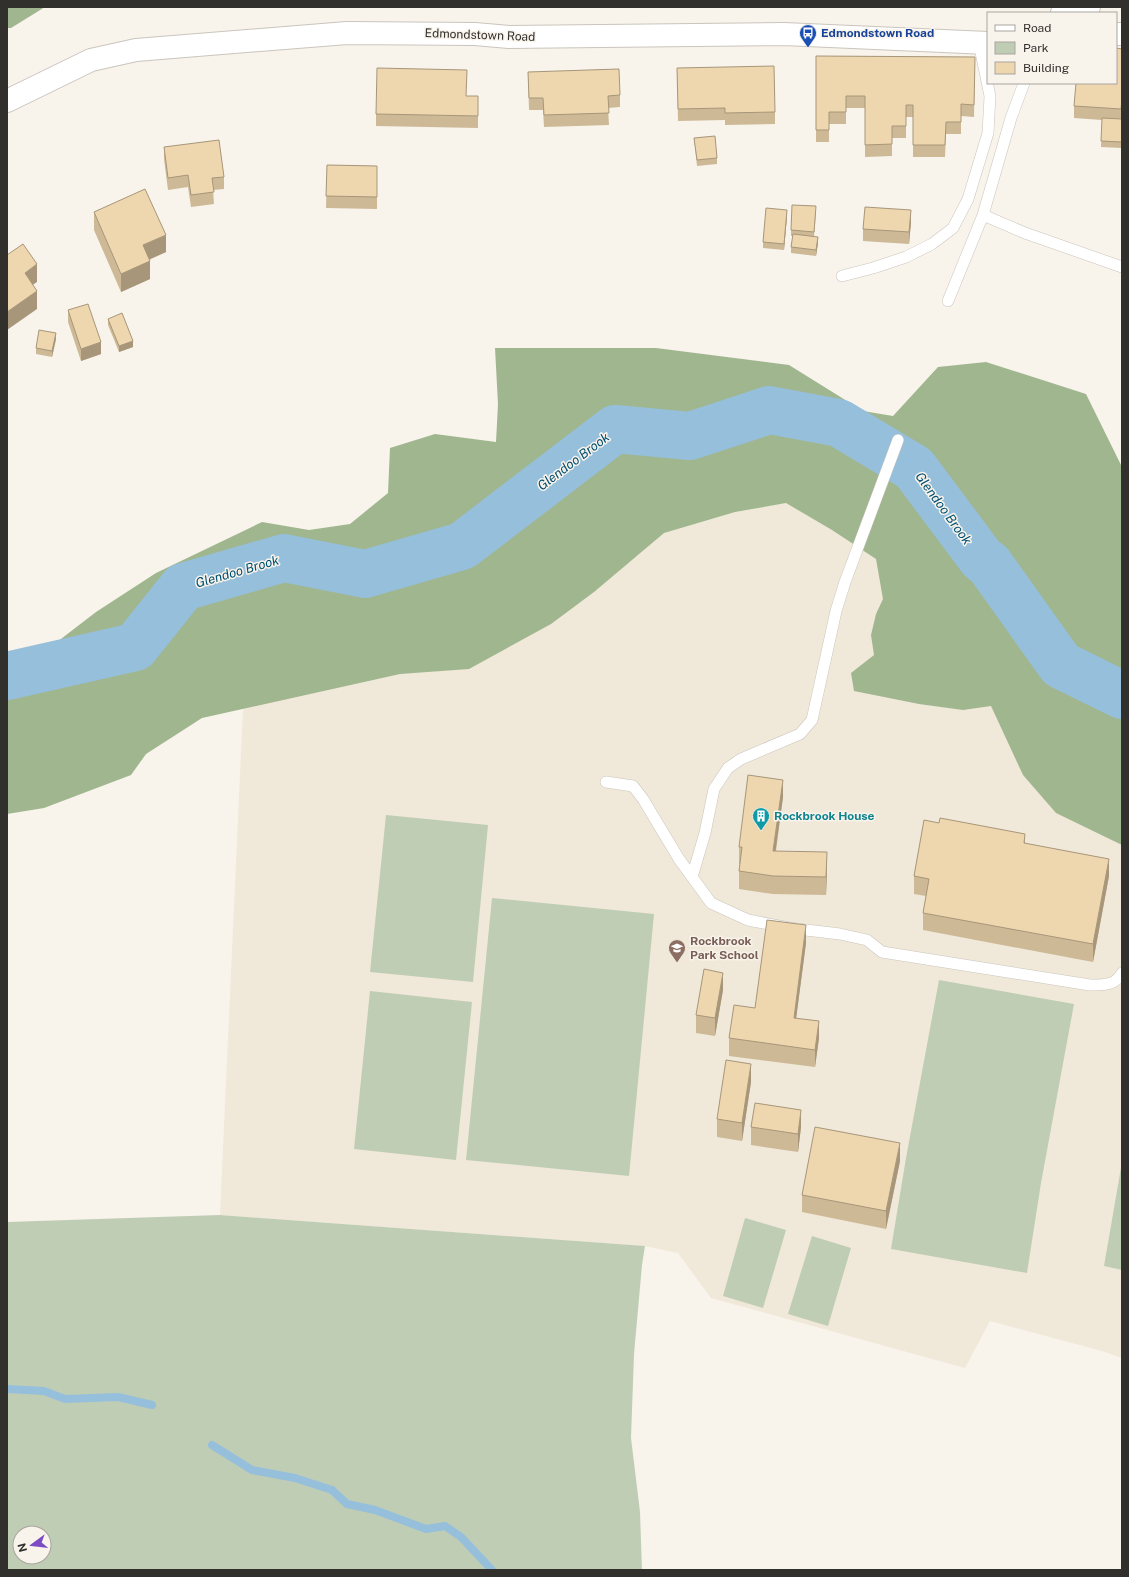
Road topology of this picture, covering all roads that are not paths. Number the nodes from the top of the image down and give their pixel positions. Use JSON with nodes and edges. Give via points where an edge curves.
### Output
{"nodes":[{"id":1,"x":1089,"y":7,"type":"edge"},
{"id":2,"x":1066,"y":12,"type":"edge"},
{"id":3,"x":984,"y":43,"type":"edge"},
{"id":4,"x":987,"y":70,"type":"edge"},
{"id":5,"x":989,"y":84,"type":"edge"},
{"id":6,"x":1024,"y":84,"type":"edge"},
{"id":7,"x":7,"y":101,"type":"edge"},
{"id":8,"x":983,"y":215,"type":"junction"},
{"id":9,"x":1122,"y":267,"type":"edge"},
{"id":10,"x":842,"y":276,"type":"dead end"},
{"id":11,"x":948,"y":301,"type":"dead end"},
{"id":12,"x":898,"y":440,"type":"dead end"},
{"id":13,"x":606,"y":782,"type":"dead end"},
{"id":14,"x":692,"y":876,"type":"junction"},
{"id":15,"x":1122,"y":973,"type":"edge"}],
"edges":[{"from":1,"to":2,"type":"main road"},
{"from":3,"to":4,"type":"lane"},
{"from":3,"to":7,"type":"main road","name":"Edmondstown Road","via":[[784,34],[509,37],[475,34],[347,33],[136,50],[91,60]]},
{"from":5,"to":10,"type":"lane","via":[[988,133],[968,199],[953,228],[932,244],[906,257]]},
{"from":6,"to":8,"type":"lane"},
{"from":8,"to":9,"type":"lane","via":[[1025,233]]},
{"from":8,"to":11,"type":"lane"},
{"from":12,"to":14,"type":"lane","via":[[836,611],[812,720],[800,734],[741,759],[728,768],[714,789],[705,833]]},
{"from":13,"to":14,"type":"lane","via":[[633,786]]},
{"from":14,"to":15,"type":"lane","via":[[711,903],[748,920],[867,940],[882,952],[1090,985],[1108,985],[1120,978]]}]}
